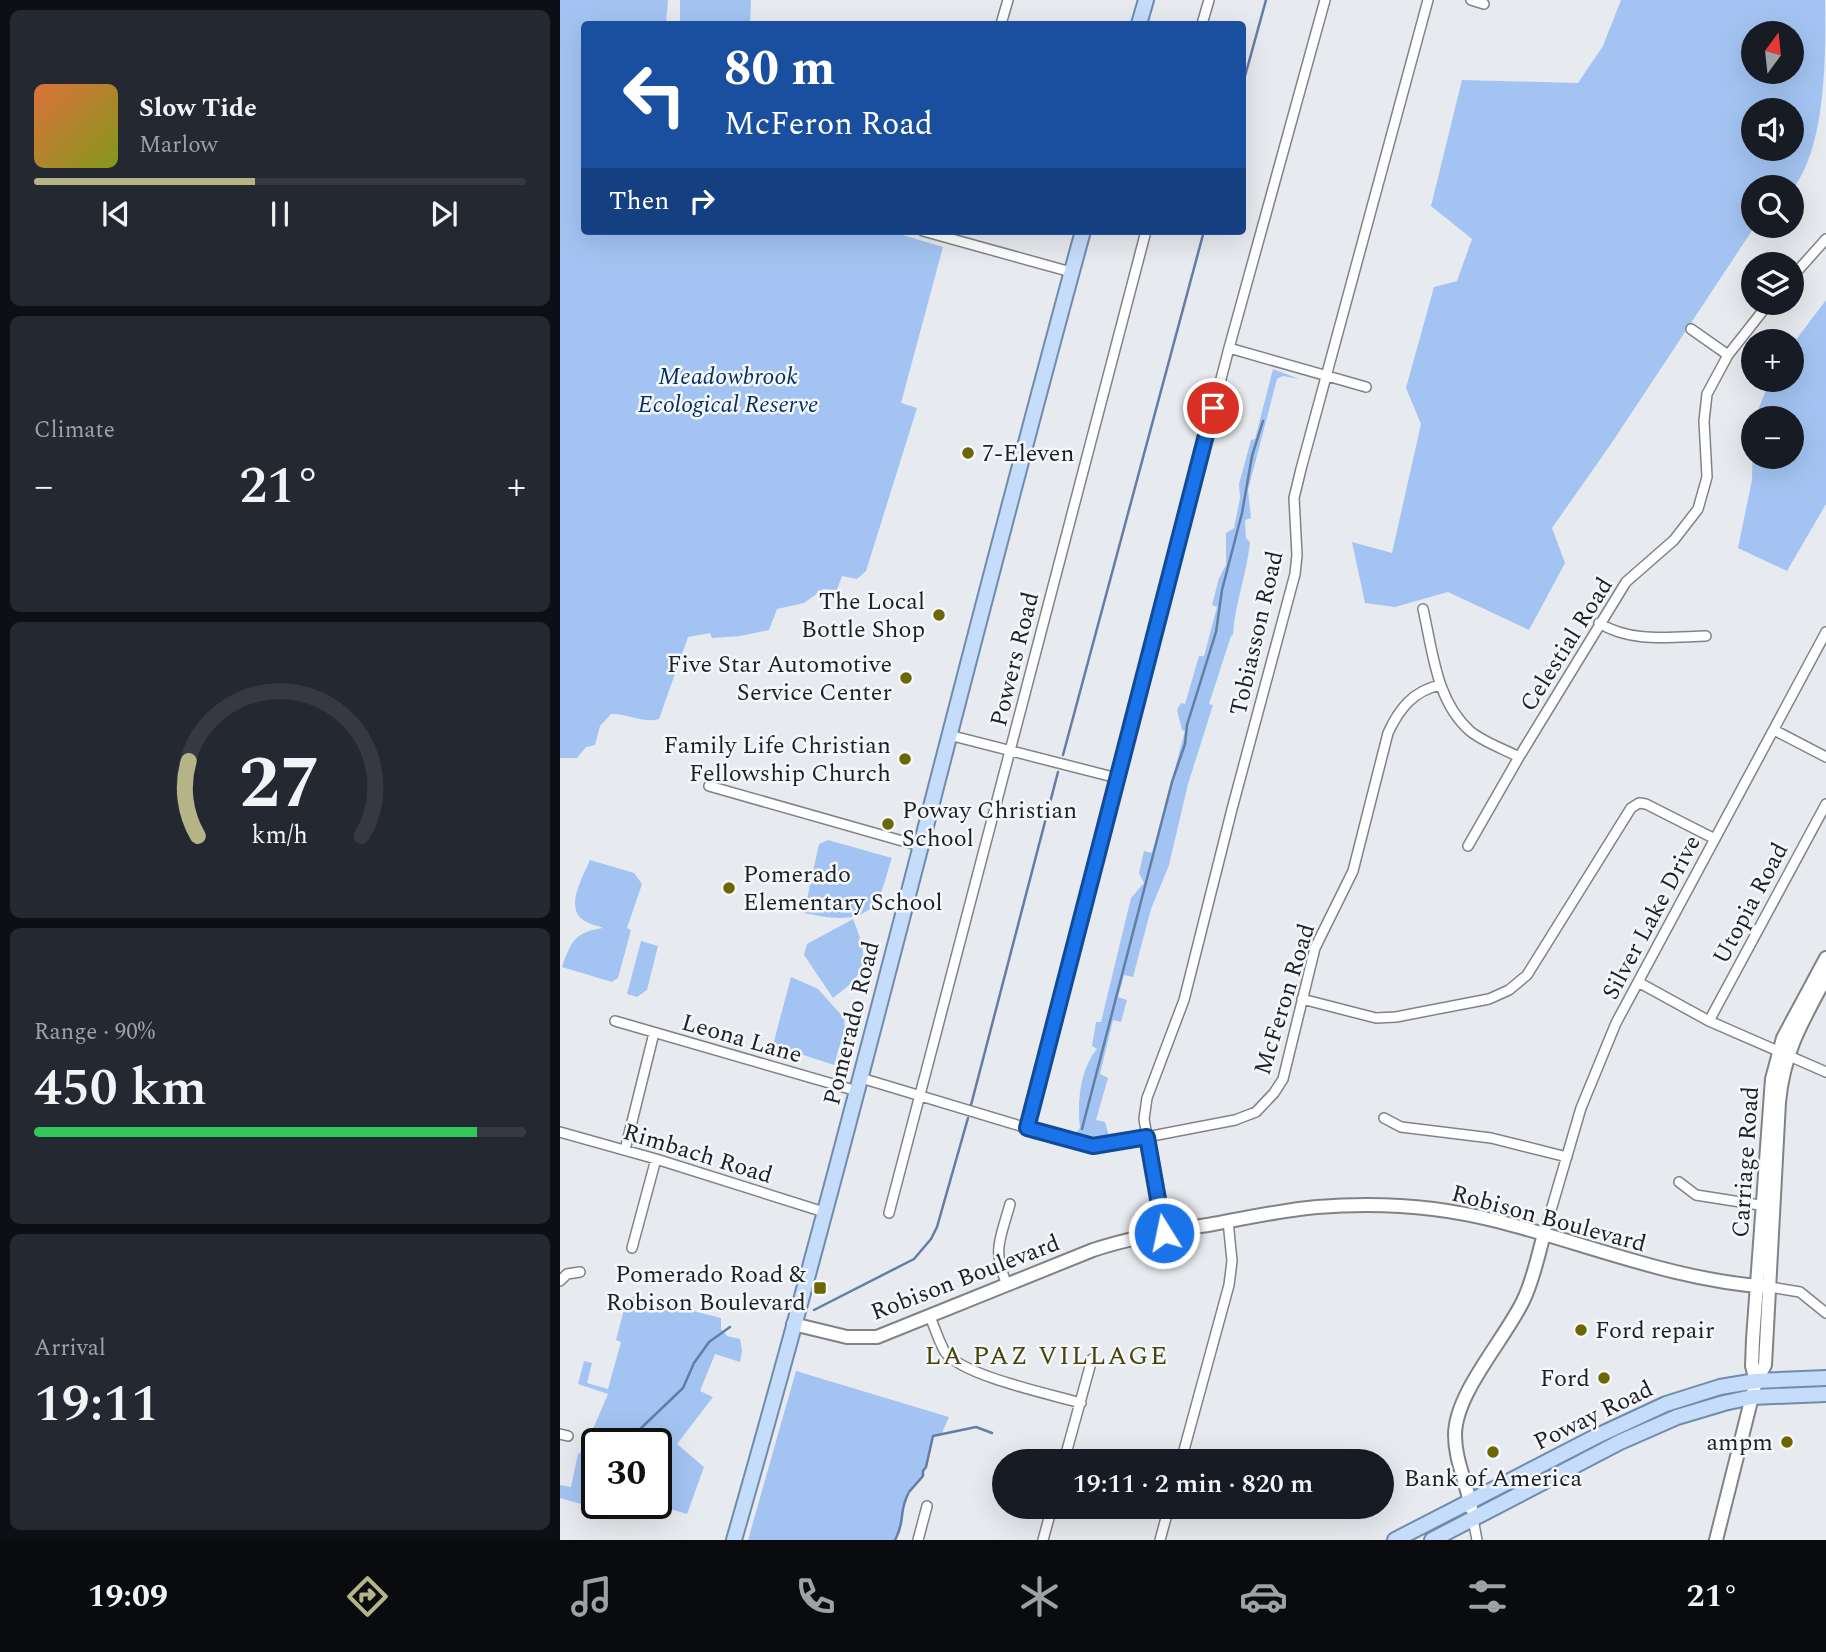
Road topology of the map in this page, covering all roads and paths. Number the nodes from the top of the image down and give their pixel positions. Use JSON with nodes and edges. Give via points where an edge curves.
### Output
{"nodes":[{"id":1,"x":1008,"y":0,"type":"edge"},
{"id":2,"x":1146,"y":0,"type":"edge"},
{"id":3,"x":1209,"y":0,"type":"edge"},
{"id":4,"x":1325,"y":0,"type":"edge"},
{"id":5,"x":1428,"y":0,"type":"edge"},
{"id":6,"x":1471,"y":0,"type":"edge"},
{"id":7,"x":1484,"y":4,"type":"dead end"},
{"id":8,"x":1002,"y":21,"type":"edge"},
{"id":9,"x":1140,"y":21,"type":"edge"},
{"id":10,"x":1203,"y":21,"type":"edge"},
{"id":11,"x":947,"y":235,"type":"edge"},
{"id":12,"x":1082,"y":235,"type":"edge"},
{"id":13,"x":1145,"y":235,"type":"edge"},
{"id":14,"x":1826,"y":239,"type":"edge"},
{"id":15,"x":1804,"y":264,"type":"edge"},
{"id":16,"x":1071,"y":272,"type":"junction"},
{"id":17,"x":1760,"y":315,"type":"edge"},
{"id":18,"x":1691,"y":329,"type":"dead end"},
{"id":19,"x":1229,"y":348,"type":"junction"},
{"id":20,"x":1728,"y":355,"type":"junction"},
{"id":21,"x":1325,"y":375,"type":"junction"},
{"id":22,"x":1366,"y":387,"type":"dead end"},
{"id":23,"x":1423,"y":609,"type":"dead end"},
{"id":24,"x":1599,"y":623,"type":"junction"},
{"id":25,"x":1826,"y":632,"type":"edge"},
{"id":26,"x":1706,"y":636,"type":"dead end"},
{"id":27,"x":1440,"y":685,"type":"junction"},
{"id":28,"x":1774,"y":730,"type":"junction"},
{"id":29,"x":949,"y":735,"type":"junction"},
{"id":30,"x":1010,"y":751,"type":"junction"},
{"id":31,"x":1519,"y":757,"type":"junction"},
{"id":32,"x":1826,"y":757,"type":"edge"},
{"id":33,"x":1117,"y":778,"type":"junction"},
{"id":34,"x":709,"y":786,"type":"dead end"},
{"id":35,"x":1826,"y":804,"type":"edge"},
{"id":36,"x":1715,"y":839,"type":"junction"},
{"id":37,"x":920,"y":846,"type":"junction"},
{"id":38,"x":1468,"y":846,"type":"dead end"},
{"id":39,"x":1826,"y":958,"type":"edge"},
{"id":40,"x":1638,"y":982,"type":"junction"},
{"id":41,"x":1822,"y":983,"type":"edge"},
{"id":42,"x":1302,"y":999,"type":"junction"},
{"id":43,"x":615,"y":1021,"type":"dead end"},
{"id":44,"x":1709,"y":1021,"type":"junction"},
{"id":45,"x":654,"y":1033,"type":"junction"},
{"id":46,"x":1782,"y":1053,"type":"junction"},
{"id":47,"x":1826,"y":1072,"type":"edge"},
{"id":48,"x":859,"y":1084,"type":"junction"},
{"id":49,"x":920,"y":1097,"type":"junction"},
{"id":50,"x":1384,"y":1118,"type":"dead end"},
{"id":51,"x":1027,"y":1128,"type":"junction"},
{"id":52,"x":560,"y":1132,"type":"edge"},
{"id":53,"x":1147,"y":1137,"type":"junction"},
{"id":54,"x":625,"y":1150,"type":"junction"},
{"id":55,"x":1567,"y":1157,"type":"junction"},
{"id":56,"x":656,"y":1159,"type":"junction"},
{"id":57,"x":1679,"y":1181,"type":"dead end"},
{"id":58,"x":1010,"y":1205,"type":"dead end"},
{"id":59,"x":1768,"y":1207,"type":"junction"},
{"id":60,"x":824,"y":1212,"type":"junction"},
{"id":61,"x":889,"y":1213,"type":"dead end"},
{"id":62,"x":1228,"y":1222,"type":"junction"},
{"id":63,"x":1164,"y":1233,"type":"junction"},
{"id":64,"x":1544,"y":1234,"type":"junction"},
{"id":65,"x":632,"y":1248,"type":"dead end"},
{"id":66,"x":580,"y":1272,"type":"dead end"},
{"id":67,"x":560,"y":1281,"type":"edge"},
{"id":68,"x":1007,"y":1285,"type":"junction"},
{"id":69,"x":1763,"y":1286,"type":"junction"},
{"id":70,"x":1826,"y":1313,"type":"edge"},
{"id":71,"x":930,"y":1317,"type":"junction"},
{"id":72,"x":793,"y":1324,"type":"junction"},
{"id":73,"x":1092,"y":1359,"type":"dead end"},
{"id":74,"x":1826,"y":1378,"type":"edge"},
{"id":75,"x":1756,"y":1381,"type":"junction"},
{"id":76,"x":1826,"y":1394,"type":"edge"},
{"id":77,"x":1752,"y":1397,"type":"junction"},
{"id":78,"x":1081,"y":1403,"type":"junction"},
{"id":79,"x":1068,"y":1449,"type":"edge"},
{"id":80,"x":1184,"y":1449,"type":"edge"},
{"id":81,"x":1470,"y":1502,"type":"junction"},
{"id":82,"x":928,"y":1506,"type":"dead end"},
{"id":83,"x":1048,"y":1519,"type":"edge"},
{"id":84,"x":1166,"y":1519,"type":"edge"},
{"id":85,"x":1473,"y":1519,"type":"junction"},
{"id":86,"x":734,"y":1540,"type":"edge"},
{"id":87,"x":918,"y":1540,"type":"edge"},
{"id":88,"x":1042,"y":1540,"type":"edge"},
{"id":89,"x":1160,"y":1540,"type":"edge"},
{"id":90,"x":1395,"y":1540,"type":"edge"},
{"id":91,"x":1432,"y":1540,"type":"edge"},
{"id":92,"x":1476,"y":1540,"type":"edge"},
{"id":93,"x":1716,"y":1540,"type":"edge"}],
"edges":[{"from":1,"to":8,"type":"street"},
{"from":2,"to":9,"type":"main road"},
{"from":3,"to":10,"type":"street"},
{"from":4,"to":19,"type":"street"},
{"from":5,"to":21,"type":"street","name":"Tobiasson Road"},
{"from":6,"to":7,"type":"street"},
{"from":11,"to":16,"type":"street"},
{"from":12,"to":16,"type":"main road","name":"Pomerado Road"},
{"from":13,"to":30,"type":"street","name":"Powers Road"},
{"from":14,"to":15,"type":"street"},
{"from":16,"to":29,"type":"main road","name":"Pomerado Road"},
{"from":17,"to":20,"type":"street","name":"Celestial Road"},
{"from":18,"to":20,"type":"street"},
{"from":19,"to":21,"type":"street"},
{"from":19,"to":33,"type":"street"},
{"from":20,"to":24,"type":"street","name":"Celestial Road","via":[[1707,394],[1707,477],[1698,509],[1674,541],[1626,582]]},
{"from":21,"to":22,"type":"street"},
{"from":21,"to":53,"type":"street","name":"Tobiasson Road","via":[[1294,498],[1295,574],[1184,1000],[1147,1098]]},
{"from":23,"to":27,"type":"street"},
{"from":24,"to":26,"type":"street","via":[[1626,635]]},
{"from":24,"to":31,"type":"street","name":"Celestial Road"},
{"from":25,"to":28,"type":"street","name":"Silver Lake Drive"},
{"from":27,"to":31,"type":"street","via":[[1455,715],[1472,733]]},
{"from":27,"to":42,"type":"street","name":"McFeron Road","via":[[1409,700],[1388,733],[1353,872],[1318,940]]},
{"from":28,"to":32,"type":"street"},
{"from":28,"to":36,"type":"street","name":"Silver Lake Drive"},
{"from":29,"to":30,"type":"street"},
{"from":29,"to":37,"type":"main road","name":"Pomerado Road"},
{"from":30,"to":33,"type":"street"},
{"from":30,"to":49,"type":"street","name":"Powers Road"},
{"from":31,"to":38,"type":"street","name":"Celestial Road"},
{"from":33,"to":51,"type":"street"},
{"from":34,"to":37,"type":"street"},
{"from":35,"to":44,"type":"street","name":"Utopia Road"},
{"from":36,"to":40,"type":"street","name":"Silver Lake Drive"},
{"from":36,"to":42,"type":"street","via":[[1646,804],[1631,808],[1527,975],[1489,999],[1376,1018]]},
{"from":37,"to":48,"type":"main road","name":"Pomerado Road"},
{"from":39,"to":41,"type":"street","name":"Carriage Road"},
{"from":40,"to":44,"type":"street"},
{"from":40,"to":55,"type":"street","name":"Silver Lake Drive","via":[[1581,1108]]},
{"from":41,"to":46,"type":"street","name":"Carriage Road"},
{"from":42,"to":53,"type":"street","name":"McFeron Road","via":[[1283,1079],[1256,1112]]},
{"from":43,"to":45,"type":"street","name":"Leona Lane"},
{"from":44,"to":46,"type":"street"},
{"from":45,"to":48,"type":"street","name":"Leona Lane"},
{"from":45,"to":54,"type":"street"},
{"from":46,"to":47,"type":"street"},
{"from":46,"to":59,"type":"street","name":"Carriage Road"},
{"from":48,"to":49,"type":"street","name":"McFeron Road"},
{"from":48,"to":60,"type":"main road","name":"Pomerado Road"},
{"from":49,"to":51,"type":"street","name":"McFeron Road"},
{"from":49,"to":61,"type":"street","name":"Powers Road"},
{"from":50,"to":55,"type":"street","via":[[1401,1126],[1491,1138]]},
{"from":51,"to":53,"type":"street","name":"McFeron Road","via":[[1093,1146]]},
{"from":52,"to":54,"type":"street","name":"Rimbach Road"},
{"from":53,"to":63,"type":"street","name":"Tobiasson Road"},
{"from":54,"to":56,"type":"street","name":"Rimbach Road"},
{"from":55,"to":64,"type":"street","name":"Silver Lake Drive"},
{"from":56,"to":60,"type":"street","name":"Rimbach Road"},
{"from":56,"to":65,"type":"street"},
{"from":57,"to":59,"type":"street","via":[[1696,1195]]},
{"from":58,"to":68,"type":"street","via":[[997,1252]]},
{"from":59,"to":69,"type":"street","name":"Carriage Road"},
{"from":60,"to":72,"type":"main road","name":"Pomerado Road"},
{"from":62,"to":63,"type":"street","name":"Robison Boulevard"},
{"from":62,"to":64,"type":"street","name":"Robison Boulevard","via":[[1315,1207],[1387,1206],[1435,1209]]},
{"from":62,"to":80,"type":"street","via":[[1229,1285]]},
{"from":63,"to":68,"type":"street","name":"Robison Boulevard","via":[[1093,1250]]},
{"from":64,"to":69,"type":"street","name":"Robison Boulevard","via":[[1672,1272]]},
{"from":64,"to":81,"type":"street","via":[[1522,1304],[1459,1413],[1456,1449]]},
{"from":66,"to":67,"type":"street","via":[[567,1274]]},
{"from":68,"to":71,"type":"street","name":"Robison Boulevard"},
{"from":69,"to":70,"type":"street","via":[[1800,1292]]},
{"from":69,"to":75,"type":"street","name":"Carriage Road","via":[[1765,1365]]},
{"from":71,"to":72,"type":"street","name":"Robison Boulevard","via":[[863,1339]]},
{"from":71,"to":78,"type":"street","via":[[945,1351],[970,1370]]},
{"from":72,"to":86,"type":"main road","name":"Pomerado Road"},
{"from":73,"to":78,"type":"street"},
{"from":74,"to":75,"type":"main road","name":"Poway Road"},
{"from":75,"to":77,"type":"street","name":"Carriage Road"},
{"from":75,"to":81,"type":"main road","name":"Poway Road","via":[[1656,1408]]},
{"from":76,"to":77,"type":"main road","name":"Poway Road"},
{"from":77,"to":85,"type":"main road","name":"Poway Road","via":[[1710,1406],[1653,1427]]},
{"from":77,"to":93,"type":"street","name":"Carriage Road"},
{"from":78,"to":79,"type":"street"},
{"from":81,"to":85,"type":"street"},
{"from":81,"to":90,"type":"main road","name":"Poway Road"},
{"from":82,"to":87,"type":"street"},
{"from":83,"to":88,"type":"street"},
{"from":84,"to":89,"type":"street"},
{"from":85,"to":91,"type":"main road","name":"Poway Road"},
{"from":85,"to":92,"type":"street"}]}
